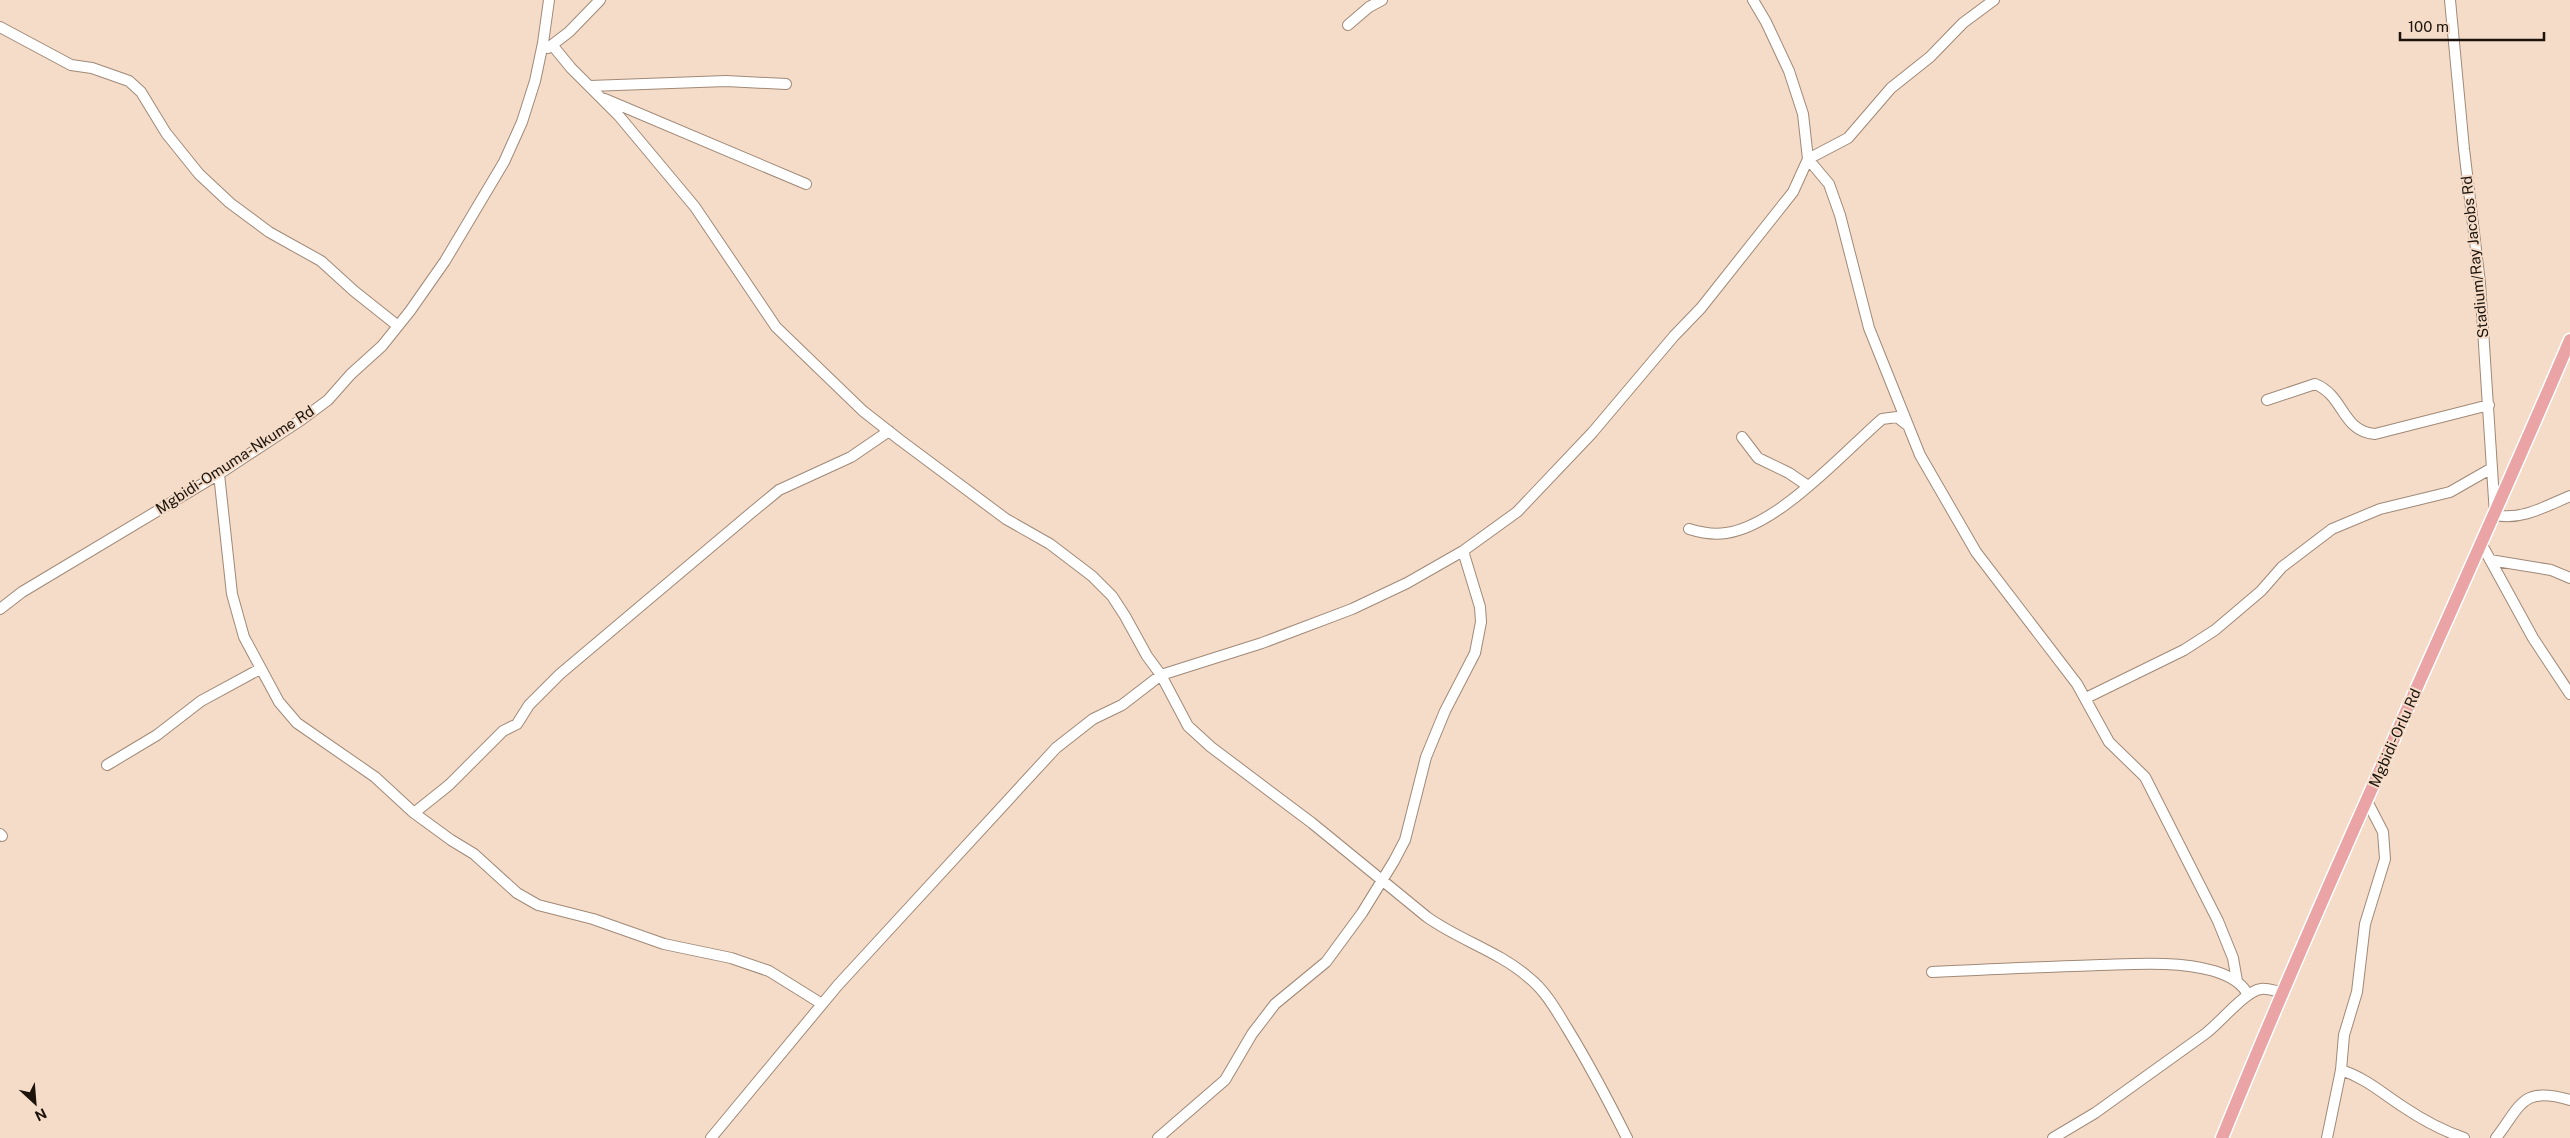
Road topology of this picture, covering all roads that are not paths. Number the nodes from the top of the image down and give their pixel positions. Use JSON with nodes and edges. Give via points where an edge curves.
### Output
{"nodes":[{"id":1,"x":549,"y":0,"type":"edge"},
{"id":2,"x":600,"y":0,"type":"edge"},
{"id":3,"x":1382,"y":0,"type":"edge"},
{"id":4,"x":1753,"y":0,"type":"edge"},
{"id":5,"x":1994,"y":0,"type":"edge"},
{"id":6,"x":2450,"y":0,"type":"edge"},
{"id":7,"x":1348,"y":25,"type":"dead end"},
{"id":8,"x":0,"y":26,"type":"edge"},
{"id":9,"x":553,"y":46,"type":"junction"},
{"id":10,"x":541,"y":52,"type":"junction"},
{"id":11,"x":786,"y":84,"type":"dead end"},
{"id":12,"x":590,"y":86,"type":"junction"},
{"id":13,"x":601,"y":97,"type":"junction"},
{"id":14,"x":1808,"y":159,"type":"junction"},
{"id":15,"x":806,"y":184,"type":"dead end"},
{"id":16,"x":398,"y":326,"type":"junction"},
{"id":17,"x":2570,"y":340,"type":"edge"},
{"id":18,"x":2267,"y":400,"type":"dead end"},
{"id":19,"x":2489,"y":404,"type":"junction"},
{"id":20,"x":1907,"y":425,"type":"junction"},
{"id":21,"x":889,"y":431,"type":"junction"},
{"id":22,"x":1742,"y":438,"type":"dead end"},
{"id":23,"x":2492,"y":468,"type":"junction"},
{"id":24,"x":219,"y":474,"type":"junction"},
{"id":25,"x":1808,"y":486,"type":"junction"},
{"id":26,"x":2570,"y":496,"type":"edge"},
{"id":27,"x":2496,"y":515,"type":"junction"},
{"id":28,"x":1689,"y":529,"type":"dead end"},
{"id":29,"x":2482,"y":545,"type":"junction"},
{"id":30,"x":1464,"y":551,"type":"junction"},
{"id":31,"x":2490,"y":560,"type":"junction"},
{"id":32,"x":2570,"y":578,"type":"edge"},
{"id":33,"x":0,"y":608,"type":"edge"},
{"id":34,"x":260,"y":669,"type":"junction"},
{"id":35,"x":1162,"y":674,"type":"junction"},
{"id":36,"x":2570,"y":694,"type":"edge"},
{"id":37,"x":2086,"y":698,"type":"junction"},
{"id":38,"x":106,"y":765,"type":"dead end"},
{"id":39,"x":2367,"y":800,"type":"junction"},
{"id":40,"x":414,"y":812,"type":"junction"},
{"id":41,"x":1382,"y":880,"type":"junction"},
{"id":42,"x":1932,"y":972,"type":"dead end"},
{"id":43,"x":2237,"y":982,"type":"junction"},
{"id":44,"x":2281,"y":992,"type":"junction"},
{"id":45,"x":2248,"y":994,"type":"junction"},
{"id":46,"x":822,"y":1004,"type":"junction"},
{"id":47,"x":2341,"y":1070,"type":"junction"},
{"id":48,"x":2570,"y":1100,"type":"edge"},
{"id":49,"x":711,"y":1138,"type":"edge"},
{"id":50,"x":1158,"y":1138,"type":"edge"},
{"id":51,"x":1627,"y":1138,"type":"edge"},
{"id":52,"x":2053,"y":1138,"type":"edge"},
{"id":53,"x":2222,"y":1138,"type":"edge"},
{"id":54,"x":2327,"y":1138,"type":"edge"},
{"id":55,"x":2464,"y":1138,"type":"edge"},
{"id":56,"x":2496,"y":1138,"type":"edge"}],
"edges":[{"from":1,"to":10,"type":"street","name":"Mgbidi-Omuma-Nkume Rd"},
{"from":2,"to":9,"type":"street"},
{"from":3,"to":7,"type":"street","via":[[1368,7]]},
{"from":4,"to":14,"type":"street","via":[[1789,71],[1803,114]]},
{"from":5,"to":14,"type":"street","via":[[1963,23],[1930,57],[1891,88],[1848,138]]},
{"from":6,"to":19,"type":"street","name":"Stadium/Ray Jacobs Rd","via":[[2480,283]]},
{"from":8,"to":16,"type":"street","via":[[71,65],[92,68],[130,81],[199,174],[230,203],[269,232],[321,261]]},
{"from":9,"to":10,"type":"street"},
{"from":9,"to":12,"type":"street"},
{"from":10,"to":16,"type":"street","name":"Mgbidi-Omuma-Nkume Rd","via":[[522,122],[504,162],[445,261]]},
{"from":11,"to":12,"type":"street","via":[[726,81]]},
{"from":12,"to":13,"type":"street"},
{"from":13,"to":15,"type":"street"},
{"from":13,"to":21,"type":"street","via":[[694,207],[776,327],[863,411]]},
{"from":14,"to":20,"type":"street","via":[[1829,184],[1869,328]]},
{"from":14,"to":30,"type":"street","via":[[1794,192],[1701,308],[1592,433],[1518,512]]},
{"from":16,"to":24,"type":"street","name":"Mgbidi-Omuma-Nkume Rd","via":[[328,400]]},
{"from":17,"to":27,"type":"main road","name":"Mgbidi-Orlu Rd"},
{"from":18,"to":19,"type":"street","via":[[2315,384],[2327,389],[2357,429],[2362,433],[2375,434]]},
{"from":19,"to":23,"type":"street","name":"Stadium/Ray Jacobs Rd"},
{"from":20,"to":25,"type":"street","via":[[1896,417],[1882,419]]},
{"from":20,"to":37,"type":"street","via":[[1938,490],[1976,552]]},
{"from":21,"to":35,"type":"street","via":[[1006,519],[1050,544],[1092,576],[1112,596],[1147,656]]},
{"from":21,"to":40,"type":"street","via":[[851,457],[779,490],[560,674],[529,705],[517,724],[503,731],[449,785]]},
{"from":22,"to":25,"type":"street","via":[[1758,458]]},
{"from":23,"to":27,"type":"street","name":"Stadium/Ray Jacobs Rd"},
{"from":23,"to":37,"type":"street","via":[[2450,492],[2380,509],[2332,529],[2282,567],[2261,591],[2215,630],[2184,650]]},
{"from":24,"to":33,"type":"street","name":"Mgbidi-Omuma-Nkume Rd"},
{"from":24,"to":34,"type":"street","via":[[232,594],[244,637]]},
{"from":25,"to":28,"type":"street","via":[[1780,508],[1743,528],[1705,534]]},
{"from":26,"to":27,"type":"street","via":[[2522,515],[2508,518]]},
{"from":27,"to":29,"type":"main road","name":"Mgbidi-Orlu Rd"},
{"from":29,"to":31,"type":"street"},
{"from":29,"to":39,"type":"main road","name":"Mgbidi-Orlu Rd"},
{"from":30,"to":35,"type":"street","via":[[1352,610],[1262,643]]},
{"from":30,"to":41,"type":"street","via":[[1480,607],[1481,622],[1475,654],[1445,711],[1426,757],[1405,840]]},
{"from":31,"to":32,"type":"street","via":[[2552,570]]},
{"from":31,"to":36,"type":"street","via":[[2533,638]]},
{"from":34,"to":38,"type":"street","via":[[201,701],[157,735]]},
{"from":34,"to":40,"type":"street","via":[[279,702],[297,722],[375,777]]},
{"from":35,"to":41,"type":"street","via":[[1188,726]]},
{"from":35,"to":46,"type":"street","via":[[1122,705],[1093,719],[1056,748]]},
{"from":37,"to":43,"type":"street","via":[[2112,746],[2145,777],[2218,921],[2233,958]]},
{"from":39,"to":44,"type":"main road","name":"Mgbidi-Orlu Rd"},
{"from":39,"to":47,"type":"street","via":[[2383,832],[2385,859],[2365,924],[2357,992],[2344,1036]]},
{"from":40,"to":46,"type":"street","via":[[538,905],[593,919],[664,944],[731,958],[769,971]]},
{"from":41,"to":50,"type":"street","via":[[1326,962],[1275,1004],[1252,1034],[1225,1080]]},
{"from":41,"to":51,"type":"street","via":[[1446,930],[1498,956],[1530,978],[1550,1000],[1592,1067]]},
{"from":42,"to":43,"type":"street","via":[[2185,966],[2215,971]]},
{"from":43,"to":45,"type":"street"},
{"from":44,"to":45,"type":"street","via":[[2264,988]]},
{"from":44,"to":53,"type":"main road","name":"Mgbidi-Orlu Rd"},
{"from":45,"to":52,"type":"street","via":[[2205,1034],[2095,1113]]},
{"from":46,"to":49,"type":"street"},
{"from":47,"to":54,"type":"street"},
{"from":47,"to":55,"type":"street","via":[[2357,1075],[2422,1118]]},
{"from":48,"to":56,"type":"street","via":[[2547,1094],[2524,1100]]}]}
